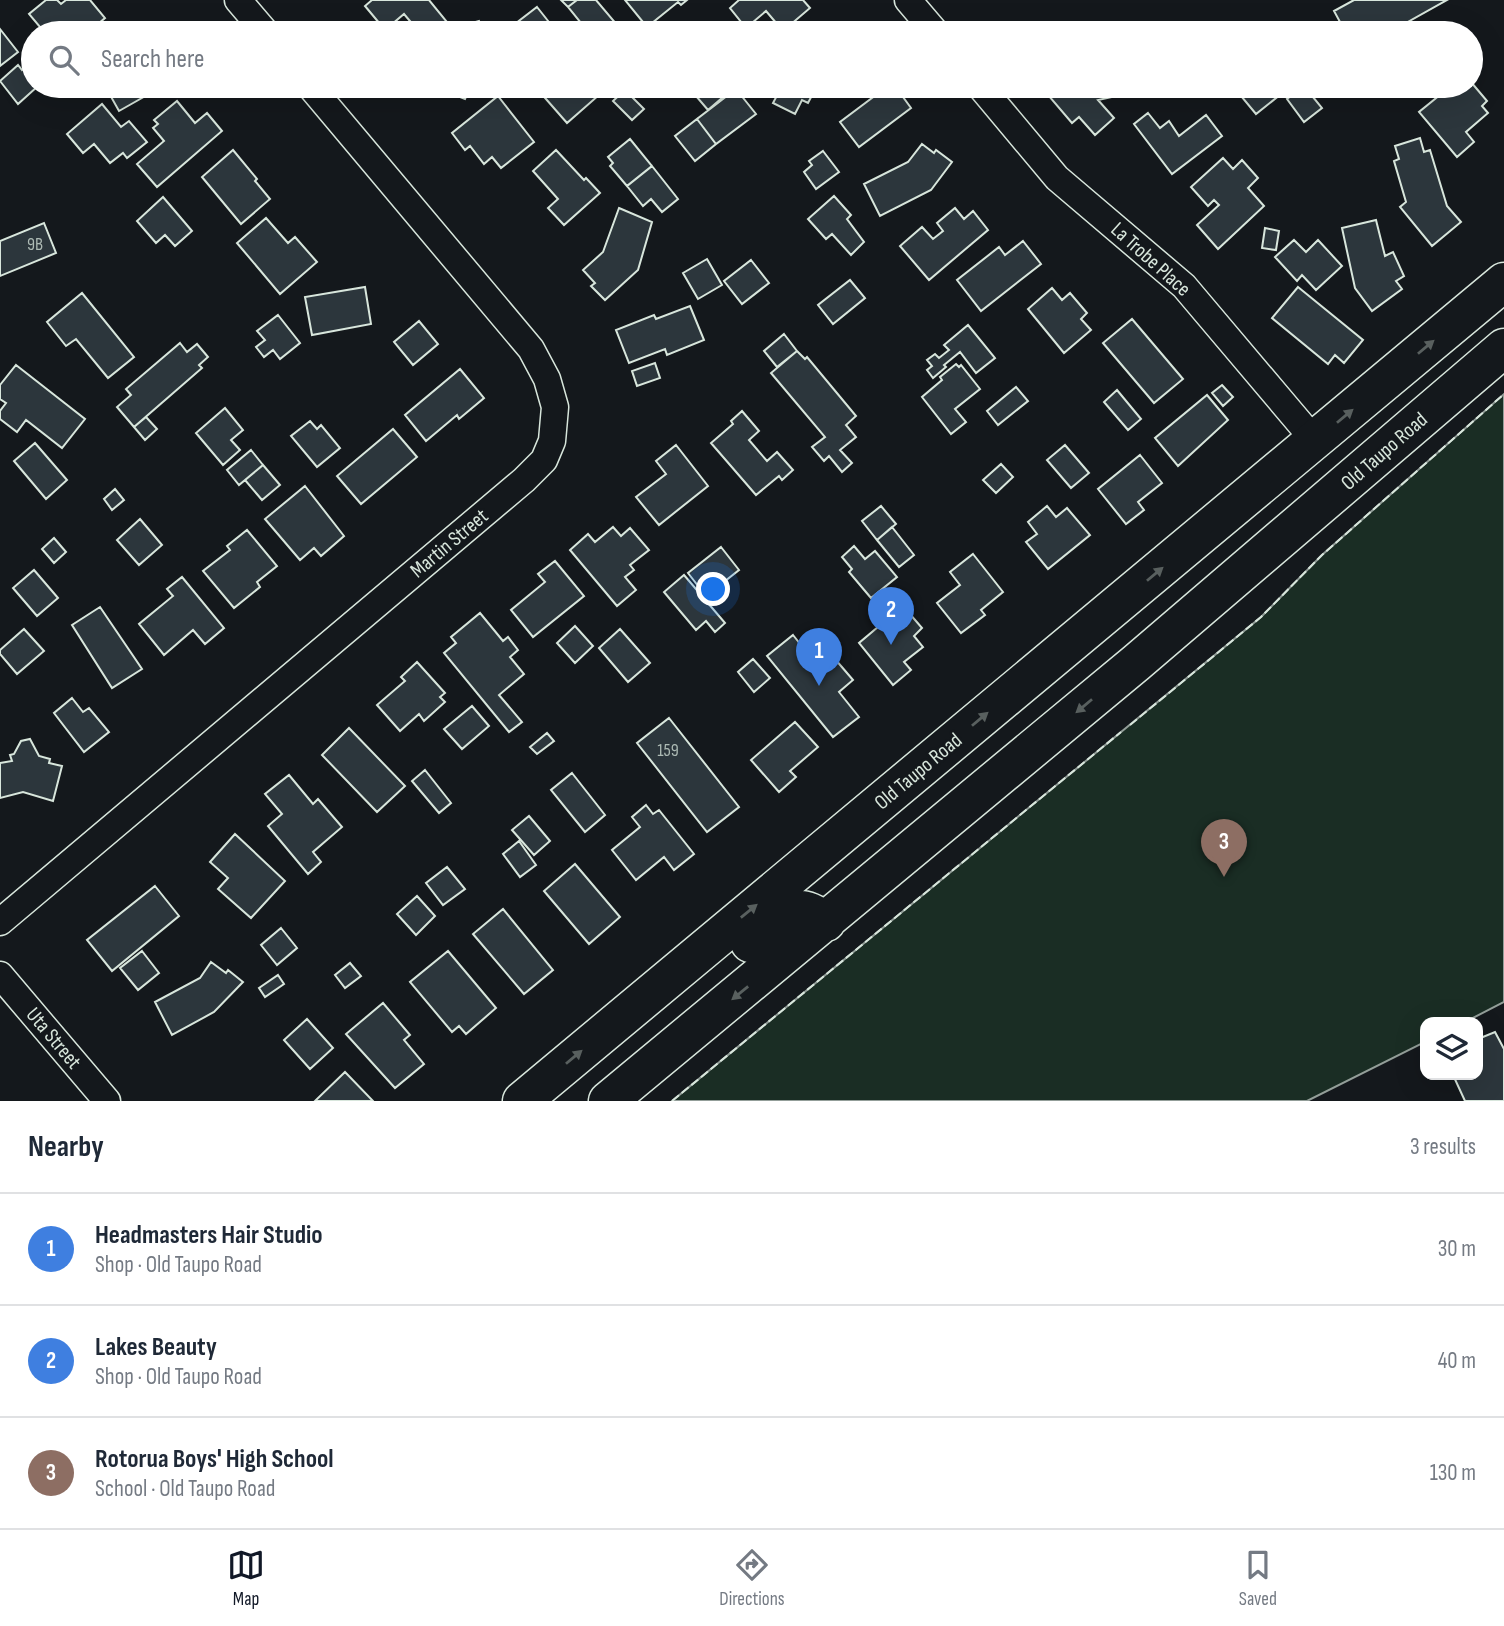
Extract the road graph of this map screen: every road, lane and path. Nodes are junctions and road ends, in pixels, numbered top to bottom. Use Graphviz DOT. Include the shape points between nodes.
graph roads {
  1 [pos="238,0"];
  2 [pos="908,0"];
  3 [pos="256,21"];
  4 [pos="926,21"];
  5 [pos="320,98"];
  6 [pos="990,98"];
  7 [pos="1504,282"];
  8 [pos="1504,348"];
  9 [pos="1315,441"];
  10 [pos="1136,663"];
  11 [pos="969,801"];
  12 [pos="825,849"];
  13 [pos="0,922"];
  14 [pos="826,922"];
  15 [pos="682,966"];
  16 [pos="0,975"];
  17 [pos="107,1101"];
  18 [pos="522,1101"];
  19 [pos="608,1101"];
  1 -- 3 [label="street"];
  2 -- 4 [label="street"];
  5 -- 13 [label="street, Martin Street" via="531,349 555,407 552,441 544,460 524,480"];
  6 -- 9 [label="street, La Trobe Place" via="1057,177 1185,286"];
  9 -- 7 [label="highway, Old Taupo Road, one-way"];
  8 -- 10 [label="highway, Old Taupo Road"];
  9 -- 10 [label="highway, Old Taupo Road" via="1320,465 1307,487 1180,598 1156,626"];
  12 -- 9 [label="highway, Old Taupo Road, one-way"];
  10 -- 11 [label="highway, Old Taupo Road, one-way"];
  11 -- 12 [label="highway" via="928,810 855,864 836,861"];
  11 -- 14 [label="highway, Old Taupo Road"];
  15 -- 12 [label="highway, Old Taupo Road, one-way"];
  14 -- 15 [label="highway" via="804,908 796,909 718,968 696,973"];
  14 -- 19 [label="highway, Old Taupo Road, one-way"];
  18 -- 15 [label="highway, Old Taupo Road, one-way"];
  16 -- 17 [label="street, Uta Street"];
}
